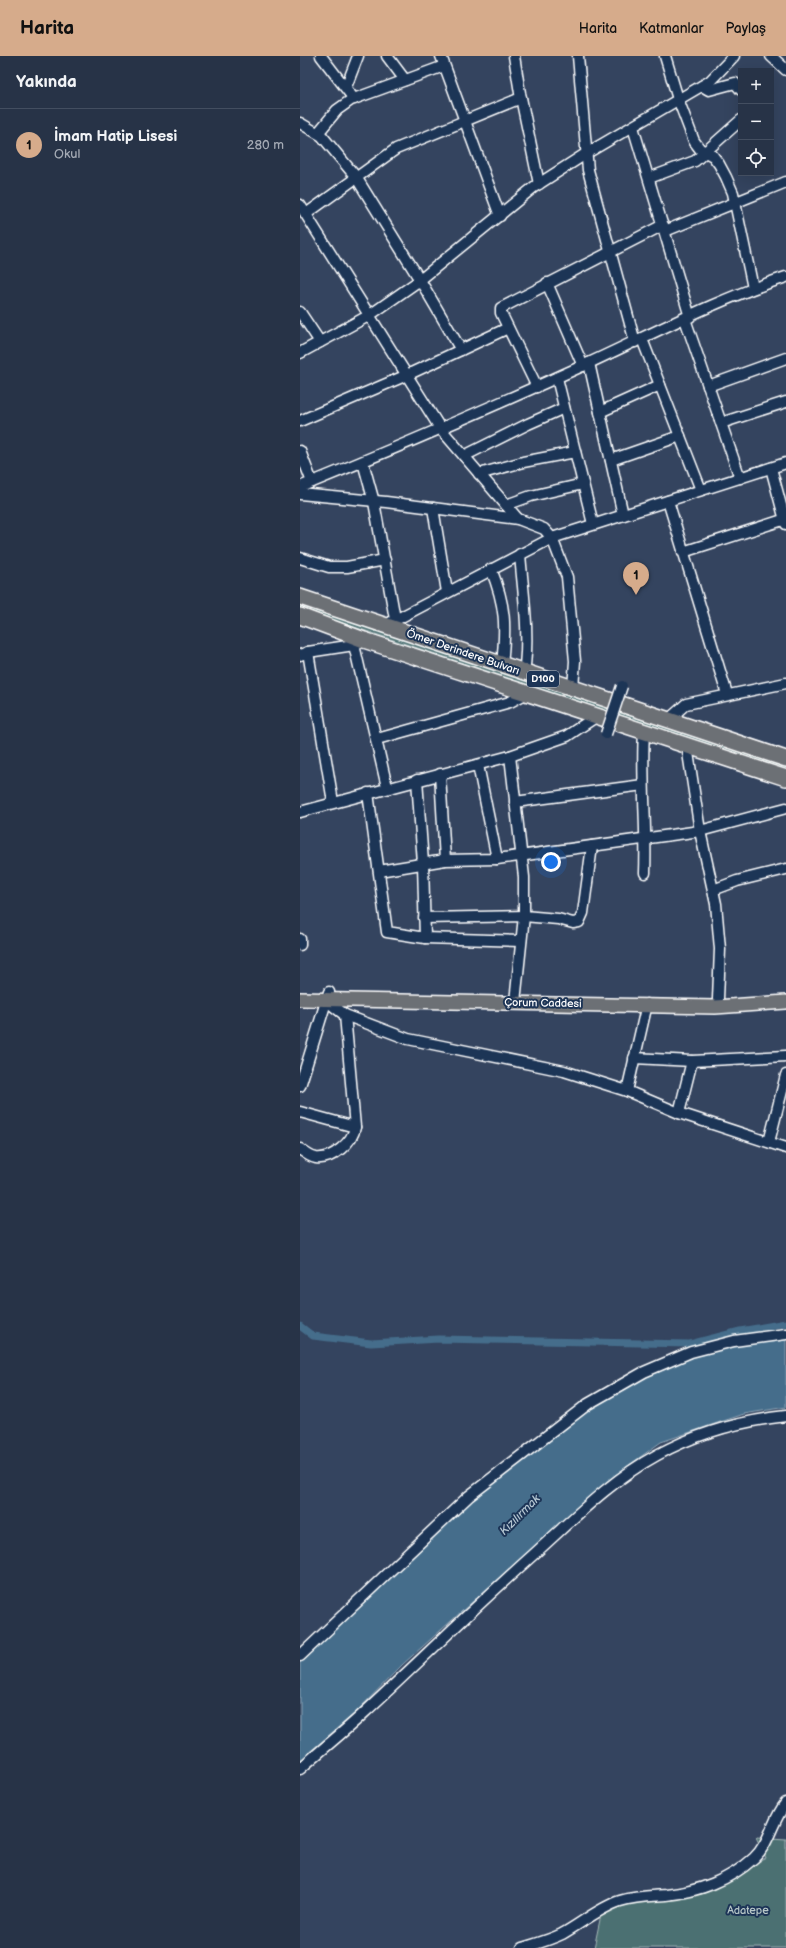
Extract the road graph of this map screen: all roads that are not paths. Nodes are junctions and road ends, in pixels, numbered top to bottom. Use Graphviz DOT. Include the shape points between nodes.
graph roads {
  1 [pos="321,56"];
  2 [pos="358,56"];
  3 [pos="387,56"];
  4 [pos="514,56"];
  5 [pos="578,56"];
  6 [pos="665,56"];
  7 [pos="734,56"];
  8 [pos="771,56"];
  9 [pos="443,61"];
  10 [pos="786,70"];
  11 [pos="405,80"];
  12 [pos="702,86"];
  13 [pos="738,86"];
  14 [pos="346,87"];
  15 [pos="521,98"];
  16 [pos="354,99"];
  17 [pos="678,99"];
  18 [pos="465,121"];
  19 [pos="300,122"];
  20 [pos="738,123"];
  21 [pos="633,127"];
  22 [pos="318,133"];
  23 [pos="706,152"];
  24 [pos="587,154"];
  25 [pos="356,178"];
  26 [pos="649,178"];
  27 [pos="786,182"];
  28 [pos="539,184"];
  29 [pos="735,203"];
  30 [pos="300,205"];
  31 [pos="306,214"];
  32 [pos="500,216"];
  33 [pos="664,228"];
  34 [pos="611,251"];
  35 [pos="786,277"];
  36 [pos="420,280"];
  37 [pos="547,283"];
  38 [pos="753,288"];
  39 [pos="300,312"];
  40 [pos="370,315"];
  41 [pos="688,318"];
  42 [pos="508,328"];
  43 [pos="638,340"];
  44 [pos="320,342"];
  45 [pos="461,350"];
  46 [pos="300,353"];
  47 [pos="786,358"];
  48 [pos="586,364"];
  49 [pos="408,375"];
  50 [pos="557,378"];
  51 [pos="660,385"];
  52 [pos="708,386"];
  53 [pos="537,387"];
  54 [pos="786,402"];
  55 [pos="564,408"];
  56 [pos="600,412"];
  57 [pos="300,421"];
  58 [pos="721,423"];
  59 [pos="440,428"];
  60 [pos="680,436"];
  61 [pos="300,451"];
  62 [pos="575,452"];
  63 [pos="464,456"];
  64 [pos="611,460"];
  65 [pos="363,462"];
  66 [pos="786,463"];
  67 [pos="771,468"];
  68 [pos="480,474"];
  69 [pos="740,478"];
  70 [pos="312,482"];
  71 [pos="583,484"];
  72 [pos="300,487"];
  73 [pos="701,490"];
  74 [pos="300,494"];
  75 [pos="668,501"];
  76 [pos="374,502"];
  77 [pos="506,505"];
  78 [pos="433,508"];
  79 [pos="623,515"];
  80 [pos="518,519"];
  81 [pos="785,521"];
  82 [pos="593,524"];
  83 [pos="552,538"];
  84 [pos="683,552"];
  85 [pos="520,554"];
  86 [pos="300,558"];
  87 [pos="384,560"];
  88 [pos="491,569"];
  89 [pos="447,592"];
  90 [pos="300,597"];
  91 [pos="300,616"];
  92 [pos="389,622"];
  93 [pos="359,642"];
  94 [pos="304,654"];
  95 [pos="502,665"];
  96 [pos="524,673"];
  97 [pos="786,683"];
  98 [pos="622,686"];
  99 [pos="573,688"];
  100 [pos="527,693"];
  101 [pos="727,694"];
  102 [pos="597,716"];
  103 [pos="667,721"];
  104 [pos="644,732"];
  105 [pos="606,734"];
  106 [pos="376,739"];
  107 [pos="688,746"];
  108 [pos="510,756"];
  109 [pos="786,759"];
  110 [pos="478,764"];
  111 [pos="440,774"];
  112 [pos="786,778"];
  113 [pos="417,780"];
  114 [pos="643,785"];
  115 [pos="387,787"];
  116 [pos="368,793"];
  117 [pos="333,802"];
  118 [pos="515,802"];
  119 [pos="786,808"];
  120 [pos="300,812"];
  121 [pos="700,831"];
  122 [pos="646,838"];
  123 [pos="592,846"];
  124 [pos="522,856"];
  125 [pos="497,859"];
  126 [pos="445,860"];
  127 [pos="423,863"];
  128 [pos="786,869"];
  129 [pos="379,871"];
  130 [pos="645,873"];
  131 [pos="713,890"];
  132 [pos="524,916"];
  133 [pos="424,918"];
  134 [pos="425,938"];
  135 [pos="300,939"];
  136 [pos="521,941"];
  137 [pos="300,945"];
  138 [pos="300,990"];
  139 [pos="786,994"];
  140 [pos="328,996"];
  141 [pos="515,998"];
  142 [pos="718,998"];
  143 [pos="300,999"];
  144 [pos="786,1002"];
  145 [pos="647,1004"];
  146 [pos="345,1015"];
  147 [pos="786,1056"];
  148 [pos="634,1058"];
  149 [pos="692,1061"];
  150 [pos="786,1074"];
  151 [pos="300,1086"];
  152 [pos="627,1091"];
  153 [pos="300,1112"];
  154 [pos="679,1113"];
  155 [pos="355,1127"];
  156 [pos="769,1142"];
  157 [pos="786,1148"];
  158 [pos="300,1149"];
  159 [pos="786,1334"];
  160 [pos="786,1416"];
  161 [pos="300,1656"];
  162 [pos="300,1769"];
  163 [pos="786,1803"];
  164 [pos="522,1948"];
  1 -- 14 [label="street"];
  2 -- 14 [label="street"];
  3 -- 11 [label="street"];
  4 -- 15 [label="street"];
  5 -- 24 [label="street"];
  6 -- 17 [label="street"];
  7 -- 12 [label="street"];
  8 -- 10 [label="street"];
  9 -- 11 [label="street"];
  9 -- 18 [label="street"];
  11 -- 16 [label="street"];
  12 -- 13 [label="street" via="709,90 735,83"];
  12 -- 17 [label="street"];
  14 -- 16 [label="street"];
  15 -- 18 [label="street"];
  15 -- 28 [label="street"];
  16 -- 22 [label="street" via="337,110"];
  17 -- 21 [label="street"];
  17 -- 23 [label="street" via="694,141"];
  18 -- 25 [label="street" via="396,149"];
  18 -- 32 [label="street"];
  19 -- 22 [label="street"];
  20 -- 23 [label="street"];
  21 -- 24 [label="street"];
  21 -- 26 [label="street"];
  22 -- 25 [label="street"];
  23 -- 26 [label="street" via="695,161"];
  23 -- 29 [label="street" via="712,156 726,177"];
  24 -- 28 [label="street"];
  24 -- 34 [label="street" via="588,170"];
  25 -- 31 [label="street"];
  25 -- 36 [label="street"];
  26 -- 33 [label="street"];
  27 -- 29 [label="street"];
  28 -- 32 [label="street"];
  29 -- 33 [label="street"];
  29 -- 38 [label="street"];
  30 -- 31 [label="street"];
  31 -- 40 [label="street"];
  32 -- 36 [label="street"];
  33 -- 34 [label="street"];
  33 -- 41 [label="street"];
  34 -- 37 [label="street"];
  34 -- 43 [label="street"];
  35 -- 38 [label="street"];
  36 -- 40 [label="street"];
  36 -- 45 [label="street"];
  37 -- 42 [label="street" via="501,308"];
  37 -- 48 [label="street"];
  38 -- 41 [label="street"];
  39 -- 44 [label="street"];
  40 -- 44 [label="street"];
  40 -- 49 [label="street"];
  41 -- 43 [label="street"];
  41 -- 52 [label="street"];
  42 -- 45 [label="street"];
  42 -- 53 [label="street"];
  43 -- 48 [label="street"];
  43 -- 51 [label="street"];
  44 -- 46 [label="street"];
  45 -- 49 [label="street"];
  47 -- 52 [label="street"];
  48 -- 50 [label="street"];
  48 -- 56 [label="street"];
  49 -- 57 [label="street"];
  49 -- 59 [label="street"];
  50 -- 53 [label="street"];
  50 -- 55 [label="street"];
  51 -- 56 [label="street"];
  51 -- 60 [label="street"];
  52 -- 58 [label="street"];
  53 -- 59 [label="street"];
  54 -- 58 [label="street"];
  55 -- 62 [label="street"];
  55 -- 63 [label="street"];
  56 -- 64 [label="street"];
  58 -- 69 [label="street"];
  59 -- 63 [label="street"];
  59 -- 65 [label="street"];
  60 -- 64 [label="street"];
  60 -- 73 [label="street"];
  61 -- 70 [label="street"];
  62 -- 68 [label="street"];
  62 -- 71 [label="street"];
  63 -- 68 [label="street"];
  64 -- 79 [label="street"];
  65 -- 70 [label="street"];
  65 -- 76 [label="street"];
  66 -- 67 [label="street"];
  67 -- 69 [label="street"];
  67 -- 81 [label="street"];
  68 -- 77 [label="street"];
  69 -- 73 [label="street"];
  70 -- 72 [label="street"];
  71 -- 77 [label="street" via="531,496"];
  71 -- 82 [label="street"];
  73 -- 75 [label="street"];
  74 -- 76 [label="street"];
  75 -- 79 [label="street"];
  75 -- 84 [label="street"];
  76 -- 78 [label="street"];
  76 -- 87 [label="street"];
  77 -- 80 [label="street"];
  78 -- 80 [label="street"];
  78 -- 89 [label="street"];
  79 -- 82 [label="street"];
  80 -- 83 [label="street" via="544,529"];
  81 -- 84 [label="street"];
  82 -- 83 [label="street"];
  83 -- 85 [label="street"];
  83 -- 99 [label="street" via="567,577 575,661"];
  84 -- 101 [label="street"];
  85 -- 88 [label="street"];
  85 -- 96 [label="street" via="527,636"];
  86 -- 87 [label="street" via="329,567 347,567"];
  87 -- 92 [label="street"];
  88 -- 89 [label="street"];
  88 -- 95 [label="street" via="500,591 505,618"];
  89 -- 92 [label="street"];
  90 -- 92 [label="highway, Ömer Derindere Bulvarı / D100"];
  91 -- 93 [label="highway, Ömer Derindere Bulvarı / D100"];
  92 -- 95 [label="highway, Ömer Derindere Bulvarı / D100"];
  93 -- 94 [label="street"];
  93 -- 100 [label="highway, Ömer Derindere Bulvarı / D100"];
  93 -- 106 [label="street"];
  94 -- 117 [label="street"];
  95 -- 96 [label="highway, Ömer Derindere Bulvarı / D100"];
  96 -- 99 [label="highway, Ömer Derindere Bulvarı / D100"];
  97 -- 101 [label="street"];
  98 -- 105 [label="street, bridge"];
  99 -- 103 [label="highway, Ömer Derindere Bulvarı / D100"];
  100 -- 102 [label="highway, Ömer Derindere Bulvarı / D100"];
  100 -- 106 [label="street" via="510,702"];
  101 -- 103 [label="street" via="686,704"];
  102 -- 104 [label="highway, Ömer Derindere Bulvarı / D100"];
  102 -- 108 [label="street" via="567,736"];
  103 -- 109 [label="highway, Ömer Derindere Bulvarı / D100"];
  104 -- 107 [label="highway, Ömer Derindere Bulvarı / D100"];
  104 -- 114 [label="street"];
  106 -- 115 [label="street"];
  107 -- 112 [label="highway, Ömer Derindere Bulvarı / D100"];
  107 -- 121 [label="street"];
  108 -- 110 [label="street"];
  108 -- 118 [label="street"];
  110 -- 111 [label="street"];
  110 -- 125 [label="street"];
  111 -- 113 [label="street"];
  111 -- 126 [label="street"];
  113 -- 115 [label="street"];
  113 -- 127 [label="street"];
  114 -- 118 [label="street"];
  114 -- 122 [label="street"];
  115 -- 116 [label="street"];
  116 -- 117 [label="street"];
  116 -- 129 [label="street"];
  117 -- 120 [label="street"];
  118 -- 124 [label="street"];
  119 -- 121 [label="street"];
  121 -- 122 [label="street"];
  121 -- 131 [label="street"];
  122 -- 123 [label="street"];
  122 -- 130 [label="street"];
  123 -- 124 [label="street"];
  123 -- 132 [label="street" via="583,913 579,922"];
  124 -- 125 [label="street"];
  124 -- 132 [label="street"];
  125 -- 126 [label="street"];
  126 -- 127 [label="street"];
  127 -- 129 [label="street"];
  127 -- 133 [label="street"];
  128 -- 131 [label="street" via="737,881"];
  129 -- 134 [label="street" via="387,932"];
  131 -- 142 [label="street" via="720,949"];
  132 -- 133 [label="street"];
  132 -- 136 [label="street"];
  133 -- 134 [label="street"];
  134 -- 136 [label="street"];
  135 -- 137 [label="street"];
  136 -- 141 [label="street"];
  138 -- 140 [label="main road, Çorum Caddesi"];
  139 -- 142 [label="main road, Çorum Caddesi"];
  140 -- 141 [label="main road, Çorum Caddesi"];
  140 -- 143 [label="main road, Çorum Caddesi"];
  140 -- 146 [label="street"];
  140 -- 151 [label="street"];
  141 -- 142 [label="main road, Çorum Caddesi"];
  141 -- 145 [label="main road, Çorum Caddesi"];
  144 -- 145 [label="main road, Çorum Caddesi" via="715,1007"];
  145 -- 148 [label="street"];
  146 -- 152 [label="street" via="408,1039 564,1070"];
  146 -- 155 [label="street"];
  147 -- 149 [label="street"];
  148 -- 149 [label="street"];
  148 -- 152 [label="street"];
  149 -- 154 [label="street"];
  150 -- 156 [label="street"];
  152 -- 154 [label="street"];
  153 -- 155 [label="street"];
  154 -- 156 [label="street"];
  155 -- 158 [label="street" via="354,1134 343,1147 324,1158 308,1155"];
  156 -- 157 [label="street"];
  159 -- 161 [label="street" via="734,1341 691,1352 644,1372 588,1404 469,1496"];
  160 -- 162 [label="street" via="743,1423 695,1437 656,1455 630,1473 481,1601 364,1713"];
  163 -- 164 [label="street" via="774,1819 760,1852 728,1876 693,1890 621,1900 597,1911 561,1934"];
}
